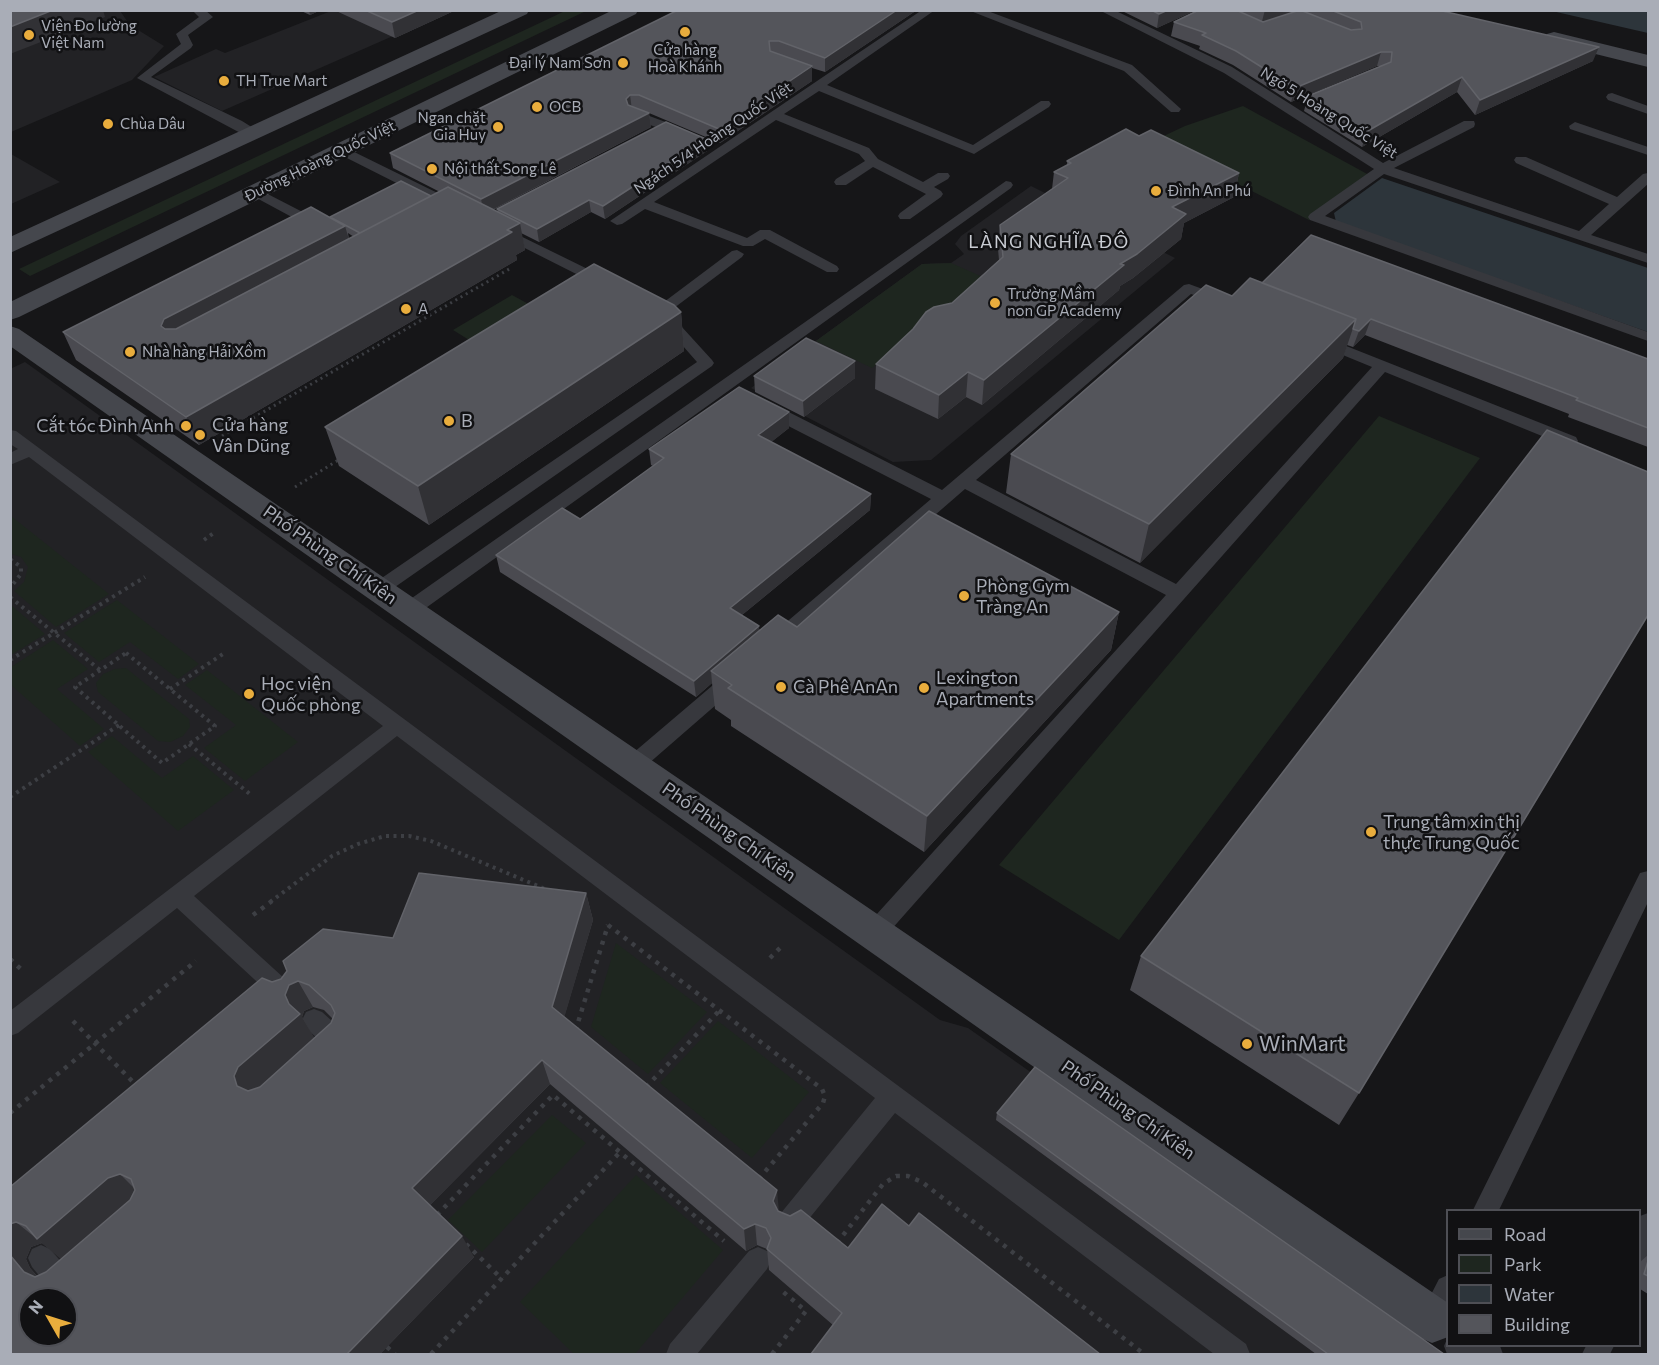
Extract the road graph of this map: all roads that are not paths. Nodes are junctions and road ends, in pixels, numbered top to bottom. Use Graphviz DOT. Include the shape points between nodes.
graph roads {
  1 [pos="197,10"];
  2 [pos="520,10"];
  3 [pos="629,10"];
  4 [pos="930,10"];
  5 [pos="973,10"];
  6 [pos="1104,10"];
  7 [pos="1537,34"];
  8 [pos="1648,61"];
  9 [pos="820,81"];
  10 [pos="1612,97"];
  11 [pos="1045,104"];
  12 [pos="1175,109"];
  13 [pos="1648,110"];
  14 [pos="636,114"];
  15 [pos="775,116"];
  16 [pos="1469,124"];
  17 [pos="1575,126"];
  18 [pos="665,130"];
  19 [pos="253,134"];
  20 [pos="703,143"];
  21 [pos="342,150"];
  22 [pos="722,151"];
  23 [pos="1648,151"];
  24 [pos="1521,160"];
  25 [pos="873,162"];
  26 [pos="1383,169"];
  27 [pos="943,176"];
  28 [pos="1648,177"];
  29 [pos="841,182"];
  30 [pos="1006,185"];
  31 [pos="923,188"];
  32 [pos="256,192"];
  33 [pos="645,204"];
  34 [pos="1620,204"];
  35 [pos="905,216"];
  36 [pos="435,217"];
  37 [pos="617,221"];
  38 [pos="484,222"];
  39 [pos="328,231"];
  40 [pos="1581,236"];
  41 [pos="10,246"];
  42 [pos="737,254"];
  43 [pos="1648,259"];
  44 [pos="832,269"];
  45 [pos="614,288"];
  46 [pos="1232,305"];
  47 [pos="10,312"];
  48 [pos="10,334"];
  49 [pos="1307,336"];
  50 [pos="1648,337"];
  51 [pos="1382,366"];
  52 [pos="723,385"];
  53 [pos="10,435"];
  54 [pos="1582,446"];
  55 [pos="20,455"];
  56 [pos="964,481"];
  57 [pos="944,498"];
  58 [pos="379,589"];
  59 [pos="1179,594"];
  60 [pos="409,610"];
  61 [pos="766,651"];
  62 [pos="748,666"];
  63 [pos="398,725"];
  64 [pos="633,765"];
  65 [pos="1648,880"];
  66 [pos="178,895"];
  67 [pos="874,933"];
  68 [pos="288,996"];
  69 [pos="314,1020"];
  70 [pos="10,1025"];
  71 [pos="309,1062"];
  72 [pos="892,1097"];
  73 [pos="1486,1209"];
  74 [pos="790,1221"];
  75 [pos="1648,1226"];
  76 [pos="1641,1245"];
  77 [pos="41,1258"];
  78 [pos="88,1258"];
  79 [pos="758,1260"];
  80 [pos="1446,1319"];
  81 [pos="680,1354"];
  82 [pos="1236,1354"];
  1 -- 19 [label="lane" via="207,17 182,34 187,45 143,78"];
  2 -- 19 [label="main road"];
  3 -- 21 [label="main road, Đường Hoàng Quốc Việt"];
  4 -- 9 [label="lane, Ngách 5/4 Hoàng Quốc Việt"];
  5 -- 12 [label="lane" via="1128,68"];
  6 -- 26 [label="lane, Ngõ 5 Hoàng Quốc Việt" via="1163,33 1296,107"];
  7 -- 8 [label="main road"];
  9 -- 11 [label="lane" via="974,150"];
  9 -- 15 [label="lane, Ngách 5/4 Hoàng Quốc Việt"];
  10 -- 13 [label="lane"];
  14 -- 18 [label="lane"];
  15 -- 22 [label="lane, Ngách 5/4 Hoàng Quốc Việt"];
  15 -- 25 [label="lane" via="864,152"];
  16 -- 26 [label="lane"];
  17 -- 23 [label="lane"];
  19 -- 41 [label="main road"];
  20 -- 22 [label="lane"];
  21 -- 32 [label="main road, Đường Hoàng Quốc Việt"];
  21 -- 36 [label="lane" via="459,209"];
  22 -- 33 [label="lane, Ngách 5/4 Hoàng Quốc Việt"];
  24 -- 34 [label="lane"];
  25 -- 29 [label="lane"];
  25 -- 31 [label="lane"];
  26 -- 40 [label="lane, Ngõ 5 Hoàng Quốc Việt"];
  26 -- 50 [label="lane" via="1314,217"];
  27 -- 31 [label="lane"];
  28 -- 34 [label="lane"];
  30 -- 52 [label="lane"];
  31 -- 35 [label="lane" via="936,194"];
  32 -- 39 [label="lane"];
  32 -- 47 [label="main road, Đường Hoàng Quốc Việt"];
  33 -- 37 [label="lane, Ngách 5/4 Hoàng Quốc Việt"];
  33 -- 44 [label="lane" via="748,243 765,233"];
  34 -- 40 [label="lane"];
  38 -- 45 [label="lane"];
  40 -- 43 [label="lane, Ngõ 5 Hoàng Quốc Việt"];
  42 -- 58 [label="lane" via="655,309 706,363"];
  46 -- 56 [label="lane" via="1189,288"];
  48 -- 58 [label="main road, Phố Phùng Chí Kiên"];
  49 -- 51 [label="lane"];
  51 -- 54 [label="lane"];
  51 -- 59 [label="lane"];
  52 -- 57 [label="lane"];
  52 -- 60 [label="lane"];
  53 -- 55 [label="lane"];
  55 -- 63 [label="lane"];
  56 -- 57 [label="lane"];
  56 -- 59 [label="lane"];
  57 -- 61 [label="lane"];
  58 -- 60 [label="main road, Phố Phùng Chí Kiên"];
  59 -- 67 [label="lane"];
  60 -- 64 [label="main road, Phố Phùng Chí Kiên"];
  62 -- 64 [label="lane"];
  63 -- 66 [label="lane"];
  63 -- 72 [label="lane"];
  64 -- 67 [label="main road, Phố Phùng Chí Kiên"];
  65 -- 73 [label="lane"];
  66 -- 68 [label="lane"];
  66 -- 70 [label="lane"];
  67 -- 80 [label="main road, Phố Phùng Chí Kiên"];
  69 -- 71 [label="lane" via="335,1039"];
  72 -- 74 [label="lane"];
  72 -- 82 [label="lane"];
  75 -- 76 [label="lane"];
  77 -- 78 [label="lane" via="61,1282"];
  79 -- 81 [label="lane"];
}
